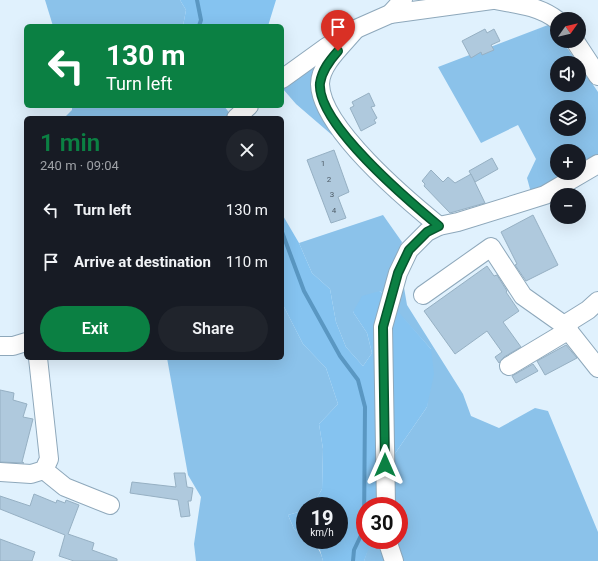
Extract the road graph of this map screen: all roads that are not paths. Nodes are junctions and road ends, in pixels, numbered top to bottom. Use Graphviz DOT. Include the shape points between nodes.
graph roads {
  1 [pos="403,0"];
  2 [pos="494,0"];
  3 [pos="390,14"];
  4 [pos="550,15"];
  5 [pos="356,29"];
  6 [pos="580,48"];
  7 [pos="598,76"];
  8 [pos="284,78"];
  9 [pos="247,108"];
  10 [pos="238,116"];
  11 [pos="598,164"];
  12 [pos="439,226"];
  13 [pos="423,295"];
  14 [pos="598,301"];
  15 [pos="566,327"];
  16 [pos="24,343"];
  17 [pos="0,346"];
  18 [pos="38,360"];
  19 [pos="509,366"];
  20 [pos="598,368"];
  21 [pos="44,470"];
  22 [pos="0,472"];
  23 [pos="386,497"];
  24 [pos="110,505"];
  25 [pos="390,549"];
  26 [pos="394,561"];
  1 -- 3 [label="street"];
  2 -- 3 [label="street"];
  2 -- 4 [label="street" via="527,6"];
  3 -- 5 [label="street"];
  5 -- 8 [label="street"];
  5 -- 12 [label="street" via="323,72 320,84 326,106 348,141 401,195"];
  6 -- 7 [label="street"];
  9 -- 10 [label="street"];
  11 -- 12 [label="street" via="545,195"];
  12 -- 23 [label="street" via="427,232 409,250 398,273 383,327"];
  13 -- 15 [label="street" via="491,247 523,296"];
  14 -- 15 [label="street"];
  15 -- 19 [label="street"];
  15 -- 20 [label="street"];
  16 -- 17 [label="street"];
  18 -- 21 [label="street" via="49,459"];
  21 -- 22 [label="street" via="31,474"];
  21 -- 24 [label="street" via="65,487"];
  25 -- 26 [label="street"];
}
